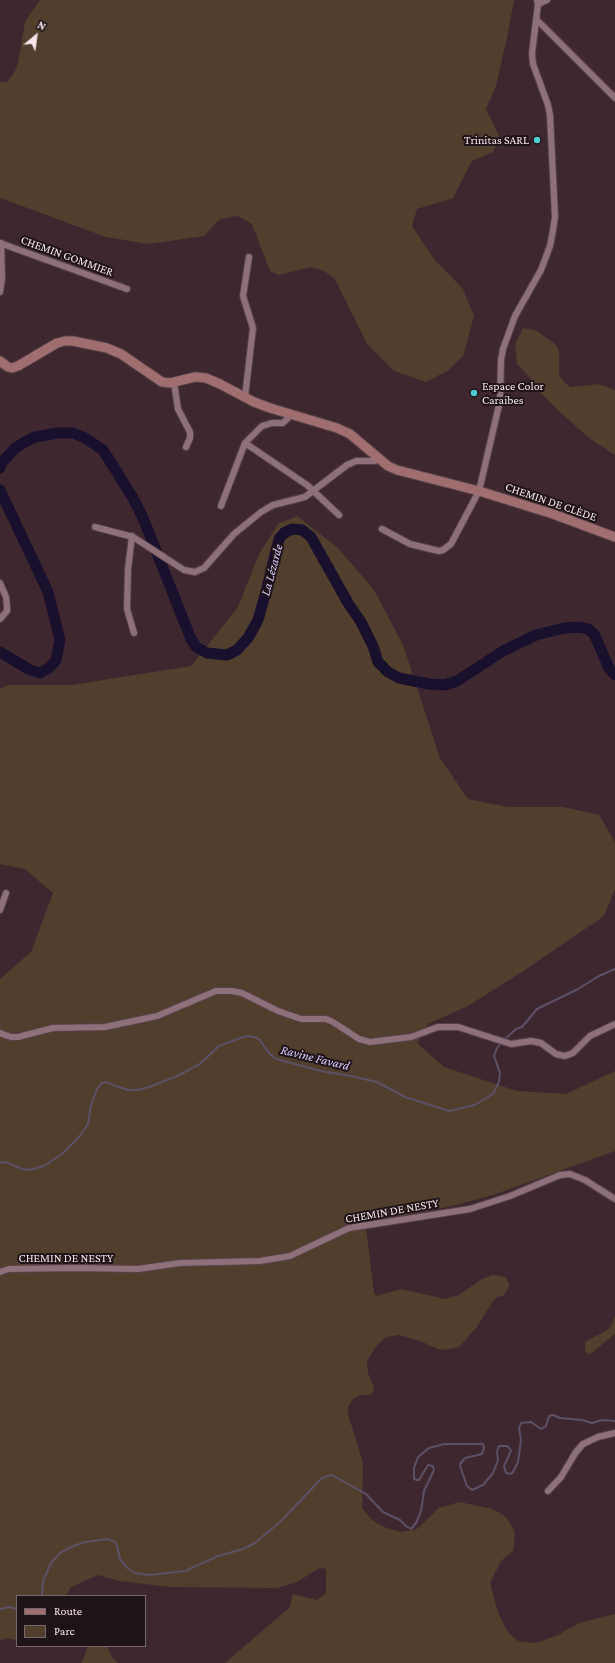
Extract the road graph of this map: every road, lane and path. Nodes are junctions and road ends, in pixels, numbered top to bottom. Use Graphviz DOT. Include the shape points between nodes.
graph roads {
  1 [pos="547,0"];
  2 [pos="538,2"];
  3 [pos="537,20"];
  4 [pos="615,98"];
  5 [pos="0,243"];
  6 [pos="249,257"];
  7 [pos="127,289"];
  8 [pos="0,292"];
  9 [pos="0,361"];
  10 [pos="174,382"];
  11 [pos="245,397"];
  12 [pos="292,414"];
  13 [pos="245,443"];
  14 [pos="186,447"];
  15 [pos="380,459"];
  16 [pos="314,490"];
  17 [pos="479,491"];
  18 [pos="221,506"];
  19 [pos="339,515"];
  20 [pos="95,527"];
  21 [pos="382,529"];
  22 [pos="132,536"];
  23 [pos="615,536"];
  24 [pos="0,583"];
  25 [pos="0,619"];
  26 [pos="134,633"];
  27 [pos="6,893"];
  28 [pos="0,910"];
  29 [pos="615,1024"];
  30 [pos="0,1033"];
  31 [pos="615,1199"];
  32 [pos="0,1272"];
  33 [pos="615,1433"];
  34 [pos="548,1491"];
  1 -- 2 [label="street"];
  2 -- 3 [label="street"];
  3 -- 4 [label="street"];
  3 -- 17 [label="street" via="533,64 550,115 555,217 550,246 541,270 515,316 505,344 501,360 500,401"];
  5 -- 7 [label="street, CHEMIN GOMMIER"];
  5 -- 8 [label="street"];
  6 -- 11 [label="street" via="243,296 253,328"];
  9 -- 10 [label="main road" via="12,368 57,343 73,341 113,350 162,382"];
  10 -- 11 [label="main road, CHEMIN DE CLÈDE" via="195,377 206,378"];
  10 -- 14 [label="street" via="176,404 190,432"];
  11 -- 12 [label="main road, CHEMIN DE CLÈDE"];
  12 -- 13 [label="street" via="283,423 262,426"];
  12 -- 15 [label="main road, CHEMIN DE CLÈDE" via="325,423 350,434"];
  13 -- 16 [label="street"];
  13 -- 18 [label="street"];
  15 -- 16 [label="street" via="356,461 347,465"];
  15 -- 17 [label="main road, CHEMIN DE CLÈDE" via="396,470"];
  16 -- 19 [label="street"];
  16 -- 22 [label="street" via="300,499 273,505 261,512 234,534 200,571 184,570"];
  17 -- 21 [label="street" via="451,544 443,550 410,544"];
  17 -- 23 [label="main road, CHEMIN DE CLÈDE"];
  20 -- 22 [label="street"];
  22 -- 26 [label="street" via="127,609"];
  24 -- 25 [label="street" via="7,606"];
  27 -- 28 [label="street"];
  29 -- 30 [label="street" via="590,1036 573,1053 565,1056 556,1054 541,1043 505,1043 458,1027 438,1027 411,1037 370,1042 359,1039 326,1019 300,1019 242,993 216,991 156,1016 106,1027 53,1028 18,1037"];
  31 -- 32 [label="street, CHEMIN DE NESTY" via="585,1180 570,1174 560,1175 470,1209 349,1228 290,1256 275,1259 180,1263 138,1269 9,1269"];
  33 -- 34 [label="street" via="584,1444"];
}
